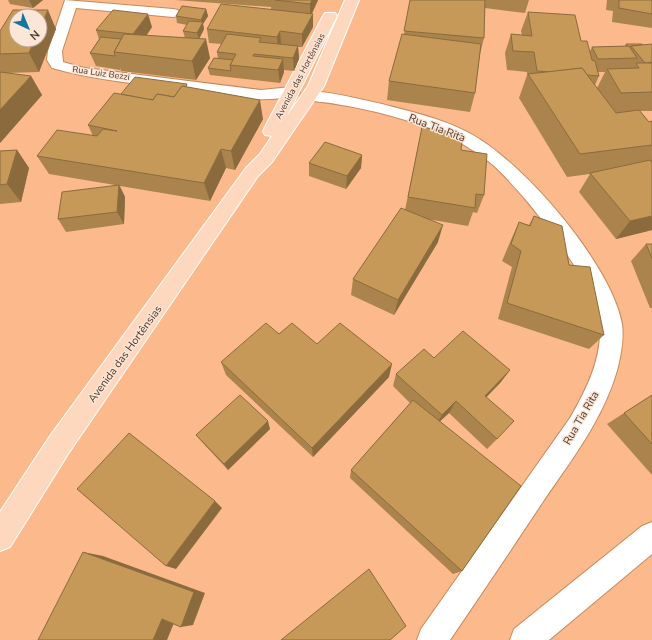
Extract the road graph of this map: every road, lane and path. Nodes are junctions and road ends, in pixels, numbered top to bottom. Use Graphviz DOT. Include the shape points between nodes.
graph roads {
  1 [pos="336,0"];
  2 [pos="352,0"];
  3 [pos="71,2"];
  4 [pos="173,13"];
  5 [pos="302,72"];
  6 [pos="292,92"];
  7 [pos="318,93"];
  8 [pos="261,95"];
  9 [pos="284,107"];
  10 [pos="274,147"];
  11 [pos="252,172"];
  12 [pos="652,536"];
  13 [pos="0,537"];
  14 [pos="432,640"];
  15 [pos="524,640"];
  1 -- 5 [label="main road, Avenida das Hortênsias"];
  2 -- 7 [label="main road, Avenida das Hortênsias"];
  3 -- 4 [label="street"];
  3 -- 8 [label="street, Rua Luiz Bezzi" via="55,51 54,60 58,65 84,72"];
  5 -- 6 [label="main road, Avenida das Hortênsias"];
  5 -- 7 [label="main road" via="299,91"];
  6 -- 8 [label="street, Rua Luiz Bezzi"];
  6 -- 9 [label="main road, Avenida das Hortênsias"];
  7 -- 10 [label="main road, Avenida das Hortênsias"];
  7 -- 14 [label="street, Rua Tia Rita" via="417,119 449,130 487,151 538,201 564,235 600,291 612,327 608,362 596,396 579,427"];
  8 -- 9 [label="street, Rua Luiz Bezzi"];
  9 -- 10 [label="main road" via="288,113 274,140"];
  9 -- 11 [label="main road, Avenida das Hortênsias" via="256,157"];
  10 -- 11 [label="main road, Avenida das Hortênsias"];
  11 -- 13 [label="main road, Avenida das Hortênsias" via="59,446"];
  12 -- 15 [label="street"];
}
